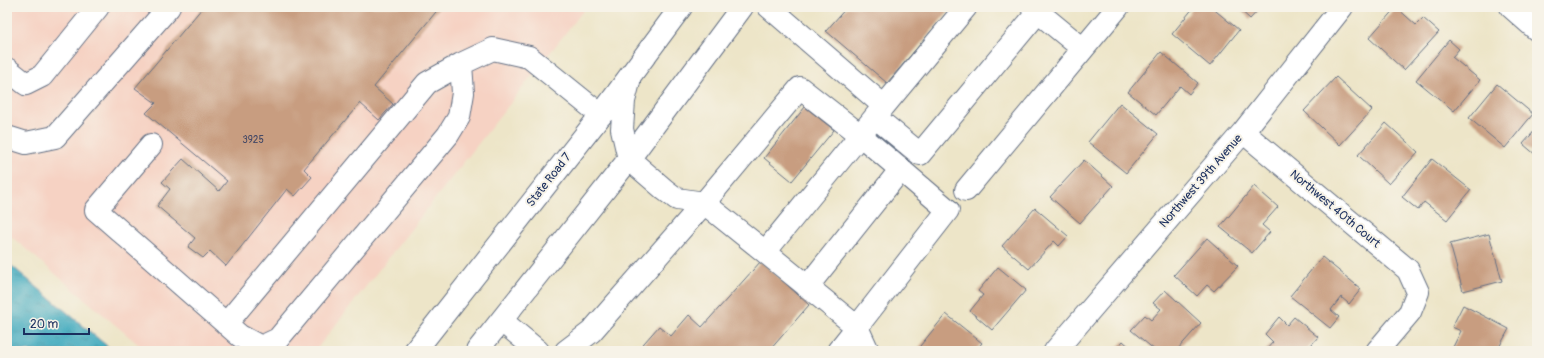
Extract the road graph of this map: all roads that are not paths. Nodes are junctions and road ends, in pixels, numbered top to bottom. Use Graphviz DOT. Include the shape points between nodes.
graph roads {
  1 [pos="98,7"];
  2 [pos="169,7"];
  3 [pos="681,7"];
  4 [pos="742,7"];
  5 [pos="769,7"];
  6 [pos="966,7"];
  7 [pos="1118,7"];
  8 [pos="1342,7"];
  9 [pos="1511,7"];
  10 [pos="1035,10"];
  11 [pos="1537,30"];
  12 [pos="1083,49"];
  13 [pos="461,64"];
  14 [pos="7,69"];
  15 [pos="633,72"];
  16 [pos="879,112"];
  17 [pos="601,115"];
  18 [pos="1243,132"];
  19 [pos="860,135"];
  20 [pos="7,137"];
  21 [pos="151,145"];
  22 [pos="629,159"];
  23 [pos="901,169"];
  24 [pos="966,190"];
  25 [pos="704,203"];
  26 [pos="764,252"];
  27 [pos="807,286"];
  28 [pos="502,320"];
  29 [pos="226,324"];
  30 [pos="858,327"];
  31 [pos="415,351"];
  32 [pos="477,351"];
  33 [pos="538,351"];
  34 [pos="566,351"];
  35 [pos="838,351"];
  36 [pos="868,351"];
  37 [pos="1054,351"];
  38 [pos="1377,351"];
  1 -- 14 [label="main road" via="42,76 26,84"];
  2 -- 20 [label="main road" via="55,137 26,143"];
  3 -- 15 [label="main road, State Road 7"];
  4 -- 22 [label="main road"];
  5 -- 16 [label="main road"];
  6 -- 16 [label="main road"];
  7 -- 12 [label="main road"];
  8 -- 18 [label="main road, Northwest 39th Avenue"];
  9 -- 11 [label="main road"];
  10 -- 12 [label="main road"];
  10 -- 16 [label="main road" via="920,154"];
  12 -- 24 [label="main road"];
  13 -- 17 [label="main road" via="493,49 529,57"];
  13 -- 29 [label="main road" via="427,83"];
  13 -- 29 [label="main road" via="463,93 459,117 448,135 278,339 261,348"];
  15 -- 17 [label="main road, State Road 7"];
  15 -- 22 [label="main road" via="624,101 622,129"];
  16 -- 19 [label="main road"];
  17 -- 31 [label="main road, State Road 7"];
  18 -- 37 [label="main road, Northwest 39th Avenue"];
  18 -- 38 [label="main road, Northwest 40th Court" via="1408,270 1418,292 1410,312"];
  19 -- 23 [label="main road"];
  19 -- 25 [label="main road" via="800,88"];
  19 -- 26 [label="main road"];
  21 -- 29 [label="main road" via="96,210"];
  22 -- 25 [label="main road" via="677,199"];
  22 -- 28 [label="main road"];
  23 -- 27 [label="main road"];
  23 -- 30 [label="main road" via="948,210"];
  25 -- 26 [label="main road"];
  25 -- 34 [label="main road" via="591,332"];
  26 -- 27 [label="main road"];
  27 -- 30 [label="main road"];
  28 -- 32 [label="main road"];
  28 -- 33 [label="main road"];
  30 -- 35 [label="main road"];
  30 -- 36 [label="main road"];
}
